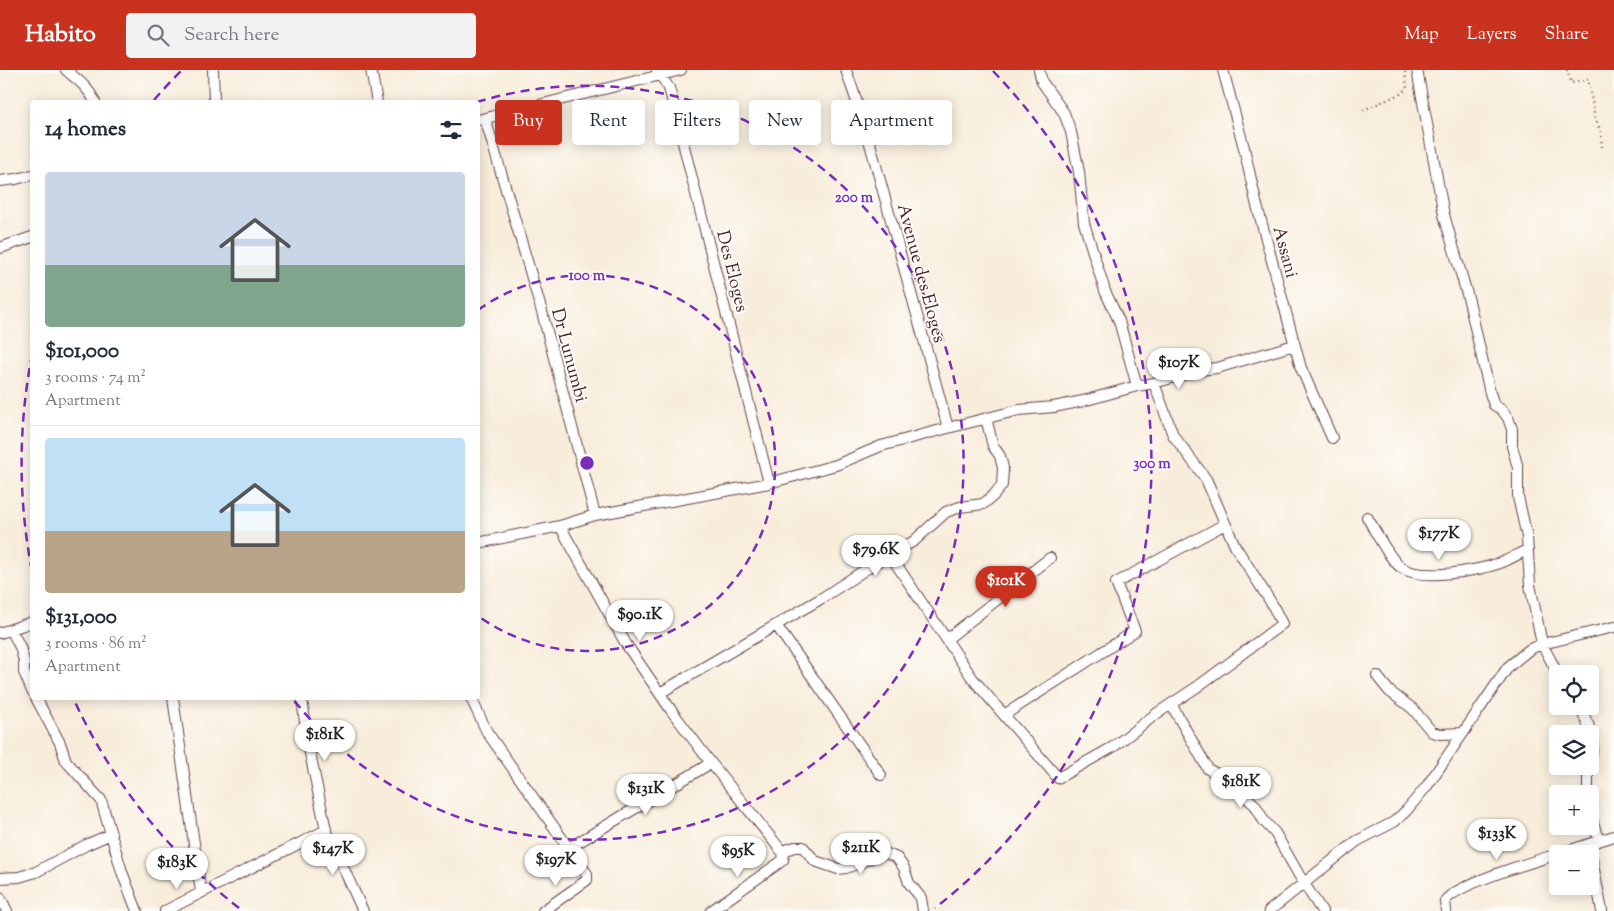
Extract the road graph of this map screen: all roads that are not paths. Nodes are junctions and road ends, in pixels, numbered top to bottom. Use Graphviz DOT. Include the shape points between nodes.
graph roads {
  1 [pos="66,70"];
  2 [pos="213,70"];
  3 [pos="371,70"];
  4 [pos="681,70"];
  5 [pos="846,70"];
  6 [pos="1039,70"];
  7 [pos="1223,70"];
  8 [pos="1417,70"];
  9 [pos="659,72"];
  10 [pos="94,100"];
  11 [pos="214,100"];
  12 [pos="376,100"];
  13 [pos="481,119"];
  14 [pos="30,176"];
  15 [pos="0,181"];
  16 [pos="30,233"];
  17 [pos="30,238"];
  18 [pos="18,242"];
  19 [pos="0,248"];
  20 [pos="1294,345"];
  21 [pos="1154,383"];
  22 [pos="1136,386"];
  23 [pos="986,418"];
  24 [pos="948,428"];
  25 [pos="1332,438"];
  26 [pos="770,483"];
  27 [pos="595,515"];
  28 [pos="1367,517"];
  29 [pos="1225,524"];
  30 [pos="560,526"];
  31 [pos="480,543"];
  32 [pos="1527,550"];
  33 [pos="890,555"];
  34 [pos="1050,558"];
  35 [pos="30,623"];
  36 [pos="776,625"];
  37 [pos="1614,627"];
  38 [pos="11,629"];
  39 [pos="0,633"];
  40 [pos="947,639"];
  41 [pos="1542,644"];
  42 [pos="1553,665"];
  43 [pos="1376,676"];
  44 [pos="30,686"];
  45 [pos="660,694"];
  46 [pos="37,700"];
  47 [pos="173,700"];
  48 [pos="302,700"];
  49 [pos="471,700"];
  50 [pos="1171,704"];
  51 [pos="1004,715"];
  52 [pos="1462,733"];
  53 [pos="711,762"];
  54 [pos="881,775"];
  55 [pos="326,830"];
  56 [pos="110,834"];
  57 [pos="1594,835"];
  58 [pos="1614,836"];
  59 [pos="1594,842"];
  60 [pos="1585,845"];
  61 [pos="569,848"];
  62 [pos="783,851"];
  63 [pos="1549,857"];
  64 [pos="0,878"];
  65 [pos="1303,882"];
  66 [pos="201,892"];
  67 [pos="0,897"];
  68 [pos="7,911"];
  69 [pos="137,911"];
  70 [pos="165,911"];
  71 [pos="363,911"];
  72 [pos="543,911"];
  73 [pos="712,911"];
  74 [pos="923,911"];
  75 [pos="1269,911"];
  76 [pos="1322,911"];
  77 [pos="1446,911"];
  78 [pos="1602,911"];
  1 -- 10 [label="street" via="85,86"];
  2 -- 11 [label="street"];
  3 -- 12 [label="street"];
  4 -- 9 [label="street"];
  5 -- 24 [label="street, Avenue des Eloges" via="866,129"];
  6 -- 22 [label="street" via="1042,82 1061,106 1071,132 1084,223 1105,291 1119,321"];
  7 -- 20 [label="street, Assani"];
  8 -- 32 [label="street" via="1444,215 1469,301 1490,393 1494,405 1508,418 1512,429"];
  9 -- 13 [label="street"];
  9 -- 26 [label="street, Des Eloges" via="672,99"];
  13 -- 27 [label="street, Dr Lunumbi" via="542,312"];
  14 -- 15 [label="street"];
  16 -- 18 [label="street"];
  17 -- 18 [label="street"];
  18 -- 19 [label="street"];
  20 -- 21 [label="street"];
  20 -- 25 [label="street, Assani"];
  21 -- 22 [label="street"];
  21 -- 29 [label="street" via="1173,435 1206,479"];
  22 -- 23 [label="street" via="1083,401"];
  23 -- 24 [label="street"];
  23 -- 33 [label="street" via="1003,468 1002,485 983,504 946,512 914,541"];
  24 -- 26 [label="street" via="881,446 836,465"];
  26 -- 27 [label="street"];
  27 -- 30 [label="street"];
  28 -- 32 [label="street" via="1394,560 1412,572 1431,575 1463,572 1501,563"];
  29 -- 50 [label="street" via="1234,546 1282,624"];
  29 -- 51 [label="street" via="1116,583 1135,631"];
  30 -- 31 [label="street"];
  30 -- 45 [label="street" via="626,644"];
  32 -- 41 [label="street" via="1530,585"];
  33 -- 36 [label="street"];
  33 -- 40 [label="street"];
  34 -- 40 [label="street"];
  35 -- 38 [label="street"];
  36 -- 45 [label="street"];
  36 -- 54 [label="street"];
  37 -- 41 [label="street"];
  38 -- 39 [label="street"];
  38 -- 44 [label="street" via="20,647"];
  40 -- 51 [label="street"];
  41 -- 42 [label="street"];
  41 -- 52 [label="street" via="1530,649 1508,667"];
  43 -- 52 [label="street" via="1389,691 1413,709 1432,732"];
  45 -- 53 [label="street"];
  46 -- 56 [label="street" via="66,761 100,800"];
  47 -- 66 [label="street"];
  48 -- 55 [label="street"];
  49 -- 61 [label="street" via="486,732"];
  50 -- 51 [label="street" via="1113,747 1058,778"];
  50 -- 65 [label="street" via="1208,769 1255,804 1264,821 1276,833"];
  52 -- 65 [label="street" via="1421,793 1400,817 1357,841"];
  53 -- 61 [label="street"];
  53 -- 62 [label="street"];
  55 -- 66 [label="street"];
  55 -- 71 [label="street"];
  56 -- 64 [label="street" via="36,872"];
  56 -- 69 [label="street"];
  57 -- 59 [label="street"];
  58 -- 59 [label="street"];
  59 -- 60 [label="street"];
  59 -- 78 [label="street"];
  61 -- 72 [label="street" via="586,871 586,880"];
  62 -- 73 [label="street" via="780,863"];
  62 -- 74 [label="street" via="803,848 815,861 838,869 885,853 891,855 904,868 909,883 921,898"];
  63 -- 77 [label="street" via="1481,880 1449,896 1445,901"];
  65 -- 75 [label="street"];
  65 -- 76 [label="street"];
  66 -- 70 [label="street"];
  67 -- 68 [label="street"];
}
